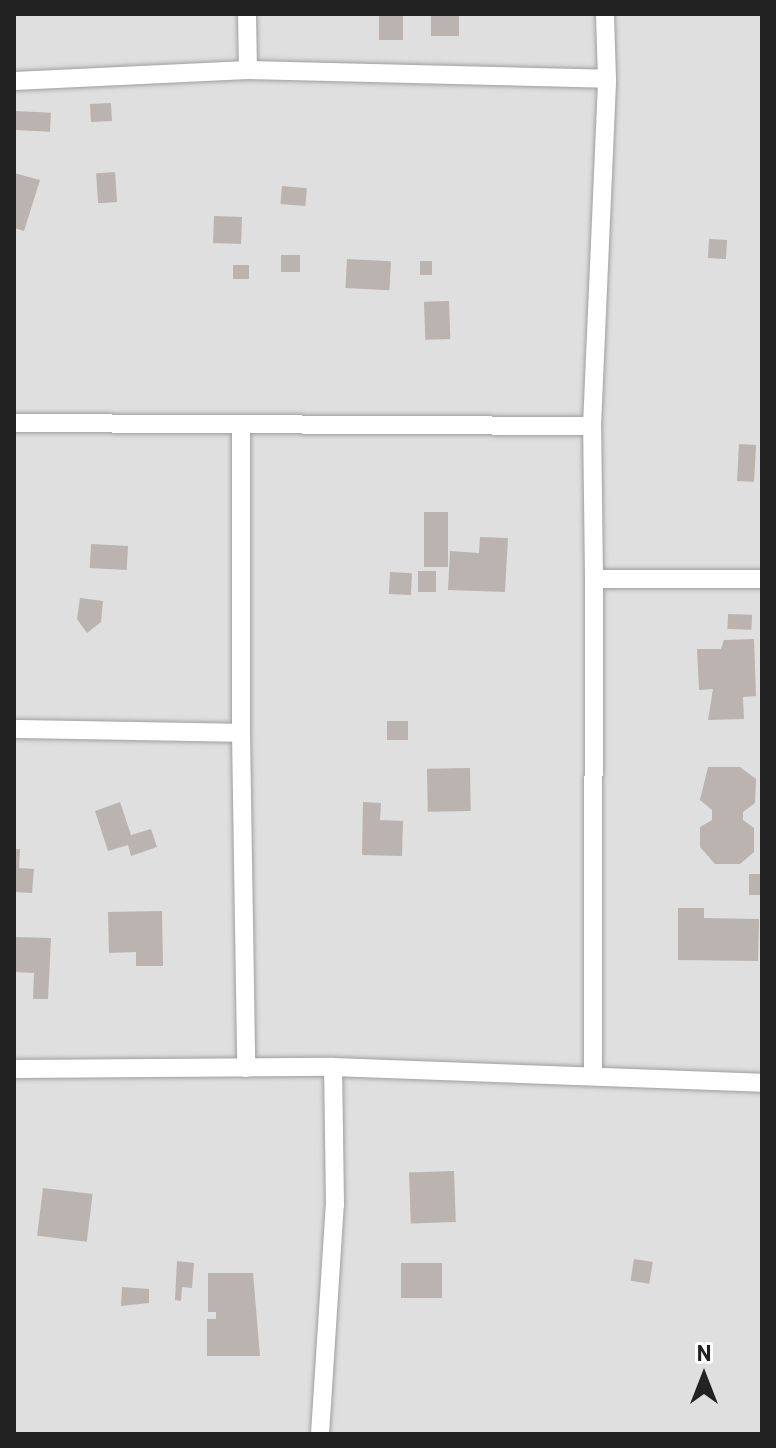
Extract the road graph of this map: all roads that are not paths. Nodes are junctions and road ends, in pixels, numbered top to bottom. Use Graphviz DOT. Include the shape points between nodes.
graph roads {
  1 [pos="247,14"];
  2 [pos="605,14"];
  3 [pos="248,70"];
  4 [pos="607,79"];
  5 [pos="14,81"];
  6 [pos="14,423"];
  7 [pos="241,425"];
  8 [pos="592,426"];
  9 [pos="594,579"];
  10 [pos="762,579"];
  11 [pos="14,729"];
  12 [pos="241,733"];
  13 [pos="333,1067"];
  14 [pos="246,1068"];
  15 [pos="14,1069"];
  16 [pos="593,1074"];
  17 [pos="762,1083"];
  18 [pos="320,1434"];
  1 -- 3 [label="street"];
  2 -- 4 [label="street"];
  3 -- 4 [label="street"];
  3 -- 5 [label="street"];
  4 -- 8 [label="street"];
  6 -- 7 [label="street"];
  7 -- 8 [label="street"];
  7 -- 12 [label="street"];
  8 -- 9 [label="street"];
  9 -- 10 [label="street"];
  9 -- 16 [label="street"];
  11 -- 12 [label="street"];
  12 -- 14 [label="street"];
  13 -- 14 [label="street"];
  13 -- 16 [label="street"];
  13 -- 18 [label="street" via="335,1205"];
  14 -- 15 [label="street"];
  16 -- 17 [label="street"];
}
